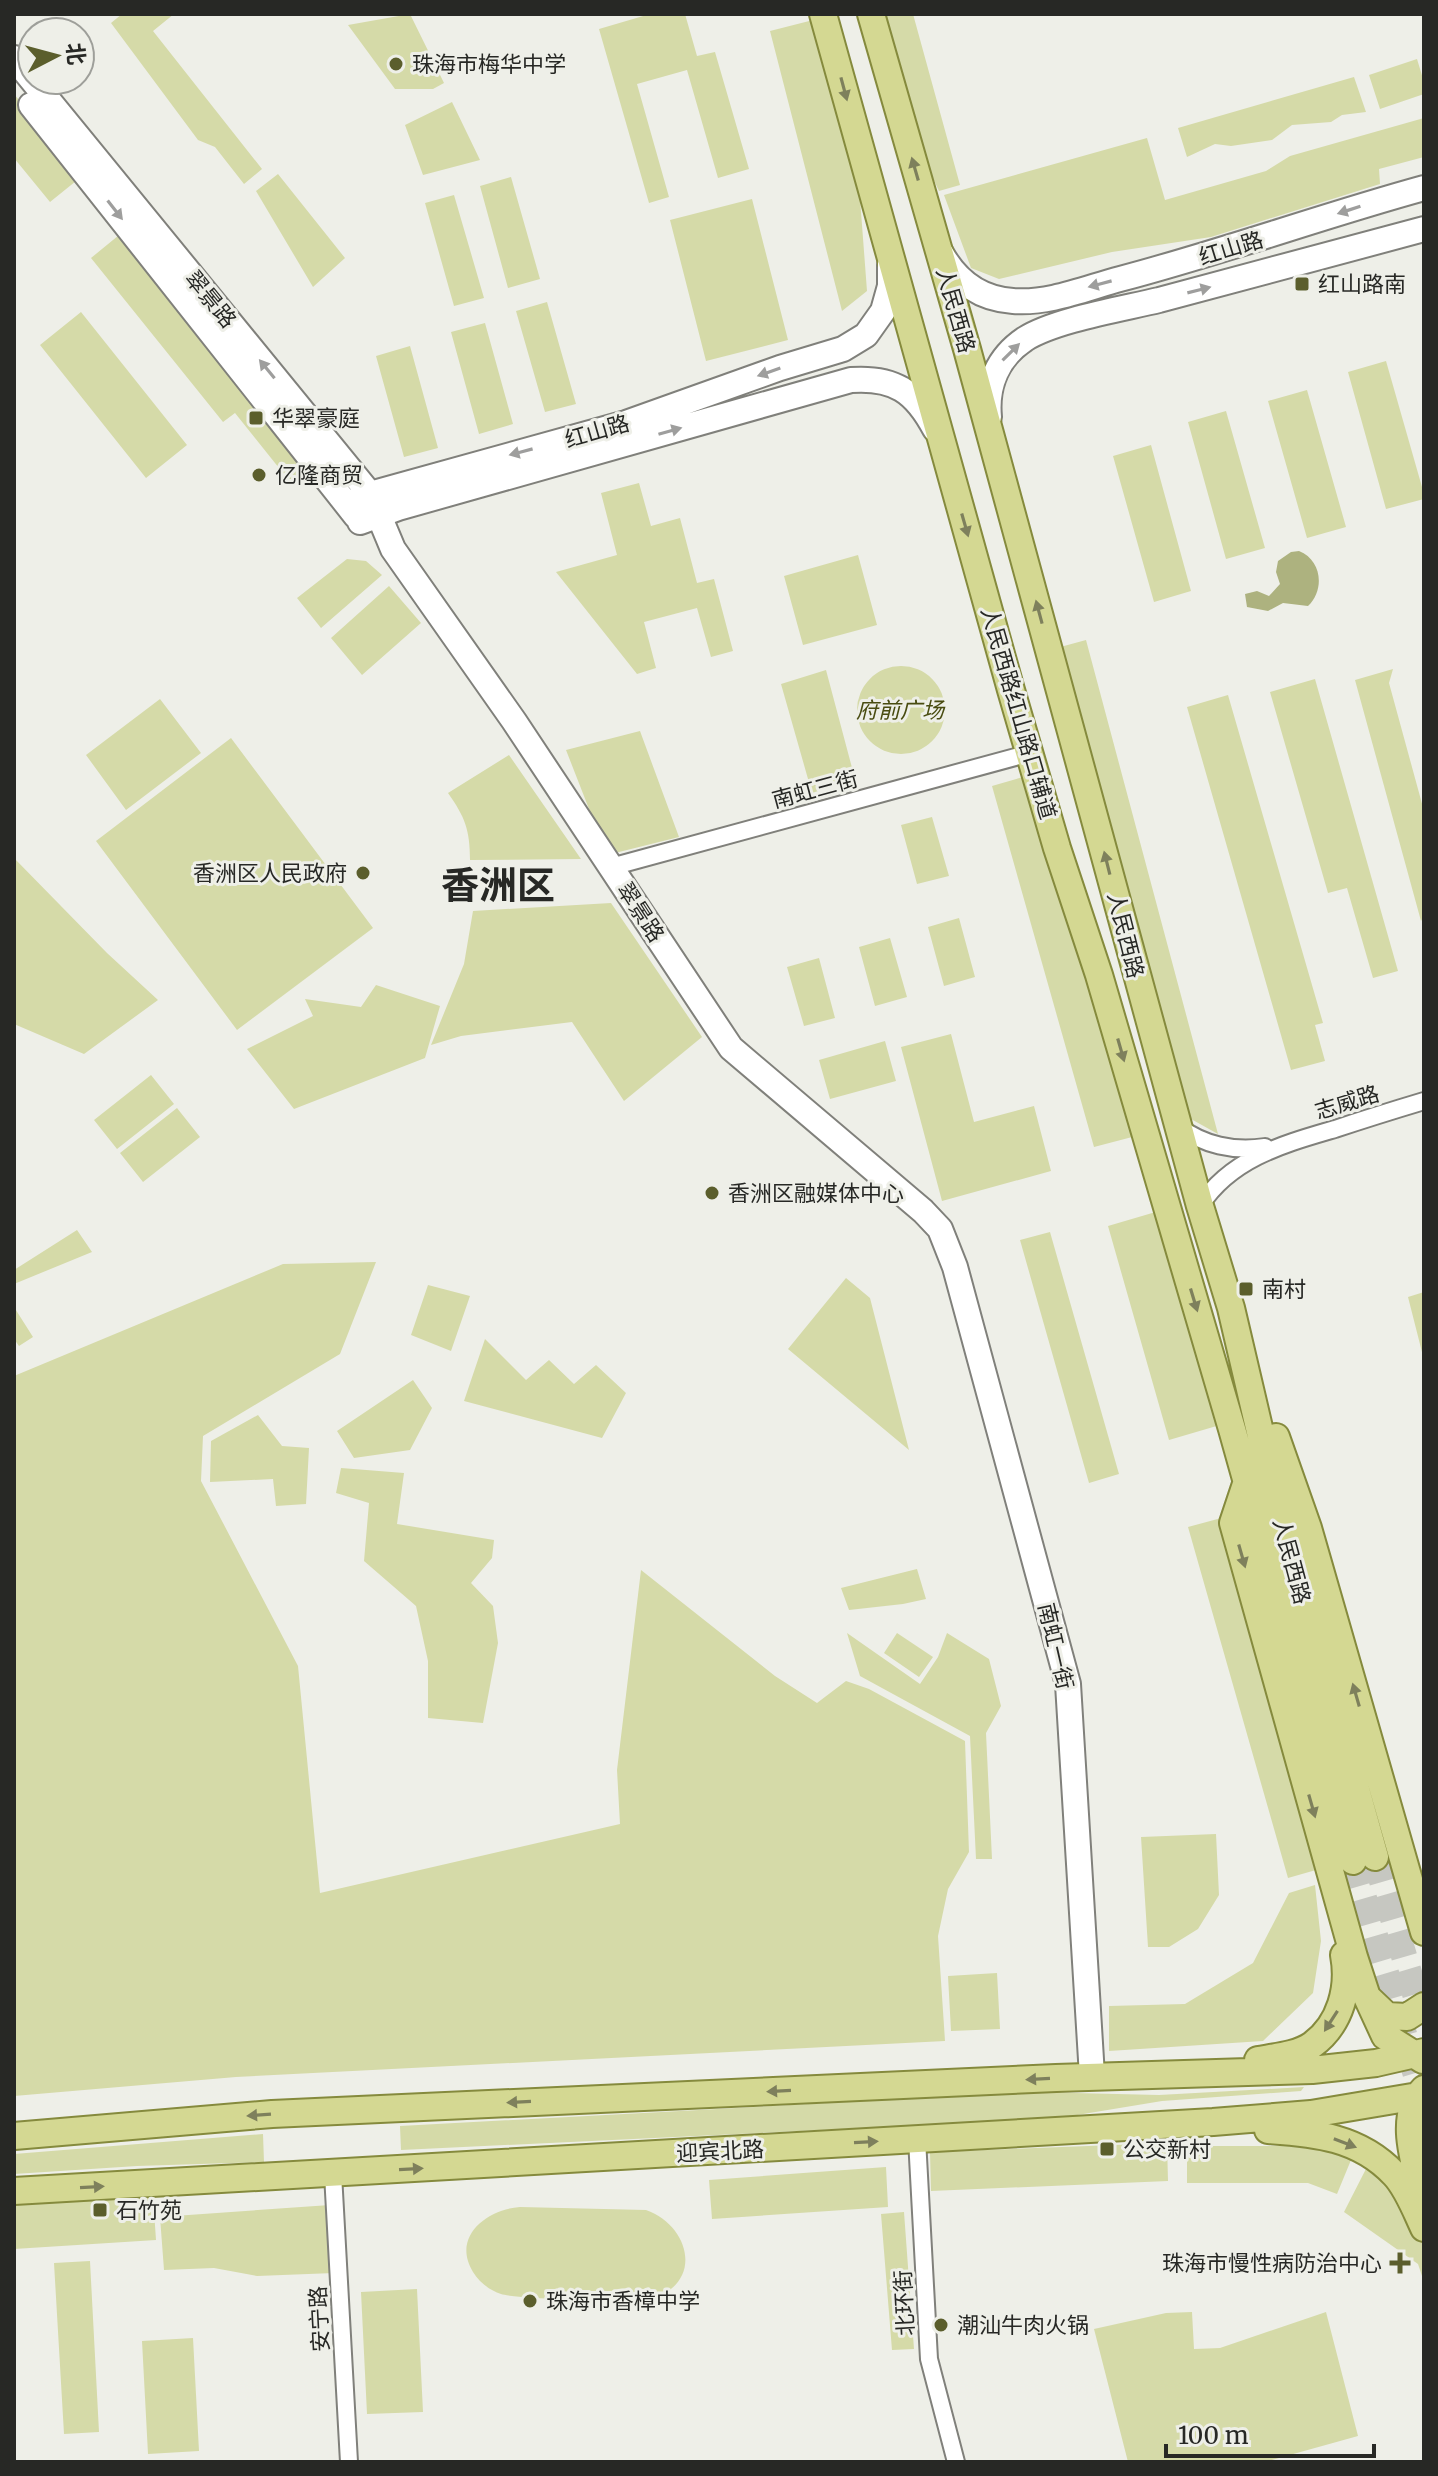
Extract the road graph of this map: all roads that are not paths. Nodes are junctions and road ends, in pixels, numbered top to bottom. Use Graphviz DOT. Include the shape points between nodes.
graph roads {
  1 [pos="823,14"];
  2 [pos="871,14"];
  3 [pos="14,58"];
  4 [pos="14,83"];
  5 [pos="1424,188"];
  6 [pos="1424,229"];
  7 [pos="936,244"];
  8 [pos="890,258"];
  9 [pos="992,439"];
  10 [pos="943,450"];
  11 [pos="364,508"];
  12 [pos="1030,753"];
  13 [pos="611,867"];
  14 [pos="1099,975"];
  15 [pos="1424,1101"];
  16 [pos="1178,1126"];
  17 [pos="1282,1145"];
  18 [pos="1200,1206"];
  19 [pos="940,1229"];
  20 [pos="1231,1308"];
  21 [pos="1372,1749"];
  22 [pos="1352,1861"];
  23 [pos="1424,1891"];
  24 [pos="1424,1932"];
  25 [pos="1367,1997"];
  26 [pos="1424,2006"];
  27 [pos="1172,2074"];
  28 [pos="1421,2074"];
  29 [pos="1092,2076"];
  30 [pos="1213,2122"];
  31 [pos="1090,2129"];
  32 [pos="14,2136"];
  33 [pos="917,2139"];
  34 [pos="1421,2163"];
  35 [pos="333,2174"];
  36 [pos="14,2191"];
  37 [pos="1424,2203"];
  38 [pos="1424,2228"];
  39 [pos="349,2462"];
  40 [pos="956,2462"];
  1 -- 8 [label="main road, one-way"];
  7 -- 2 [label="main road, 人民西路, one-way"];
  11 -- 3 [label="main road, 翠景路, one-way"];
  4 -- 11 [label="main road, 翠景路, one-way"];
  5 -- 7 [label="main road, 红山路, one-way" via="1197,259 1035,302 1002,300 975,290 954,273"];
  9 -- 6 [label="main road, 红山路, one-way" via="988,401 995,373 1011,350 1042,329"];
  7 -- 9 [label="main road, 人民西路"];
  8 -- 10 [label="main road"];
  8 -- 11 [label="main road, 红山路, one-way" via="883,311 866,335 843,349"];
  16 -- 9 [label="main road, 人民西路, one-way"];
  11 -- 10 [label="main road, 红山路, one-way" via="851,380 901,388 924,410"];
  10 -- 12 [label="main road, 人民西路红山路口辅道, one-way"];
  11 -- 13 [label="main road, 翠景路"];
  12 -- 13 [label="street, 南虹三街"];
  12 -- 14 [label="main road, 人民西路红山路口辅道"];
  13 -- 19 [label="main road, 翠景路" via="731,1048"];
  14 -- 22 [label="main road, 人民西路, one-way" via="1247,1481 1233,1523"];
  15 -- 17 [label="street, 志威路"];
  16 -- 17 [label="street, 志威路" via="1211,1144 1241,1150"];
  16 -- 18 [label="main road, 人民西路"];
  17 -- 18 [label="street, 志威路" via="1236,1168"];
  18 -- 20 [label="main road, 人民西路"];
  19 -- 29 [label="main road, 南虹一街" via="1068,1684"];
  21 -- 20 [label="main road, one-way" via="1308,1528"];
  20 -- 22 [label="main road, 人民西路"];
  21 -- 23 [label="main road"];
  21 -- 24 [label="main road"];
  22 -- 25 [label="main road"];
  22 -- 27 [label="main road, one-way" via="1344,1998 1332,2023 1312,2045 1284,2055"];
  25 -- 26 [label="main road" via="1387,2016 1407,2017"];
  25 -- 28 [label="main road" via="1385,2036"];
  27 -- 28 [label="main road" via="1376,2063"];
  27 -- 29 [label="main road"];
  28 -- 30 [label="main road, 迎宾北路" via="1311,2114"];
  28 -- 31 [label="main road" via="1360,2094 1148,2109"];
  28 -- 34 [label="main road" via="1408,2121"];
  29 -- 32 [label="main road, one-way" via="272,2114"];
  30 -- 31 [label="main road, 迎宾北路"];
  30 -- 38 [label="main road, one-way" via="1322,2134 1364,2150 1395,2175"];
  31 -- 33 [label="main road, 迎宾北路"];
  35 -- 33 [label="main road, 迎宾北路, one-way"];
  33 -- 40 [label="street, 北环街" via="929,2359"];
  34 -- 37 [label="main road"];
  36 -- 35 [label="main road, 迎宾北路, one-way"];
  35 -- 39 [label="street, 安宁路"];
}
